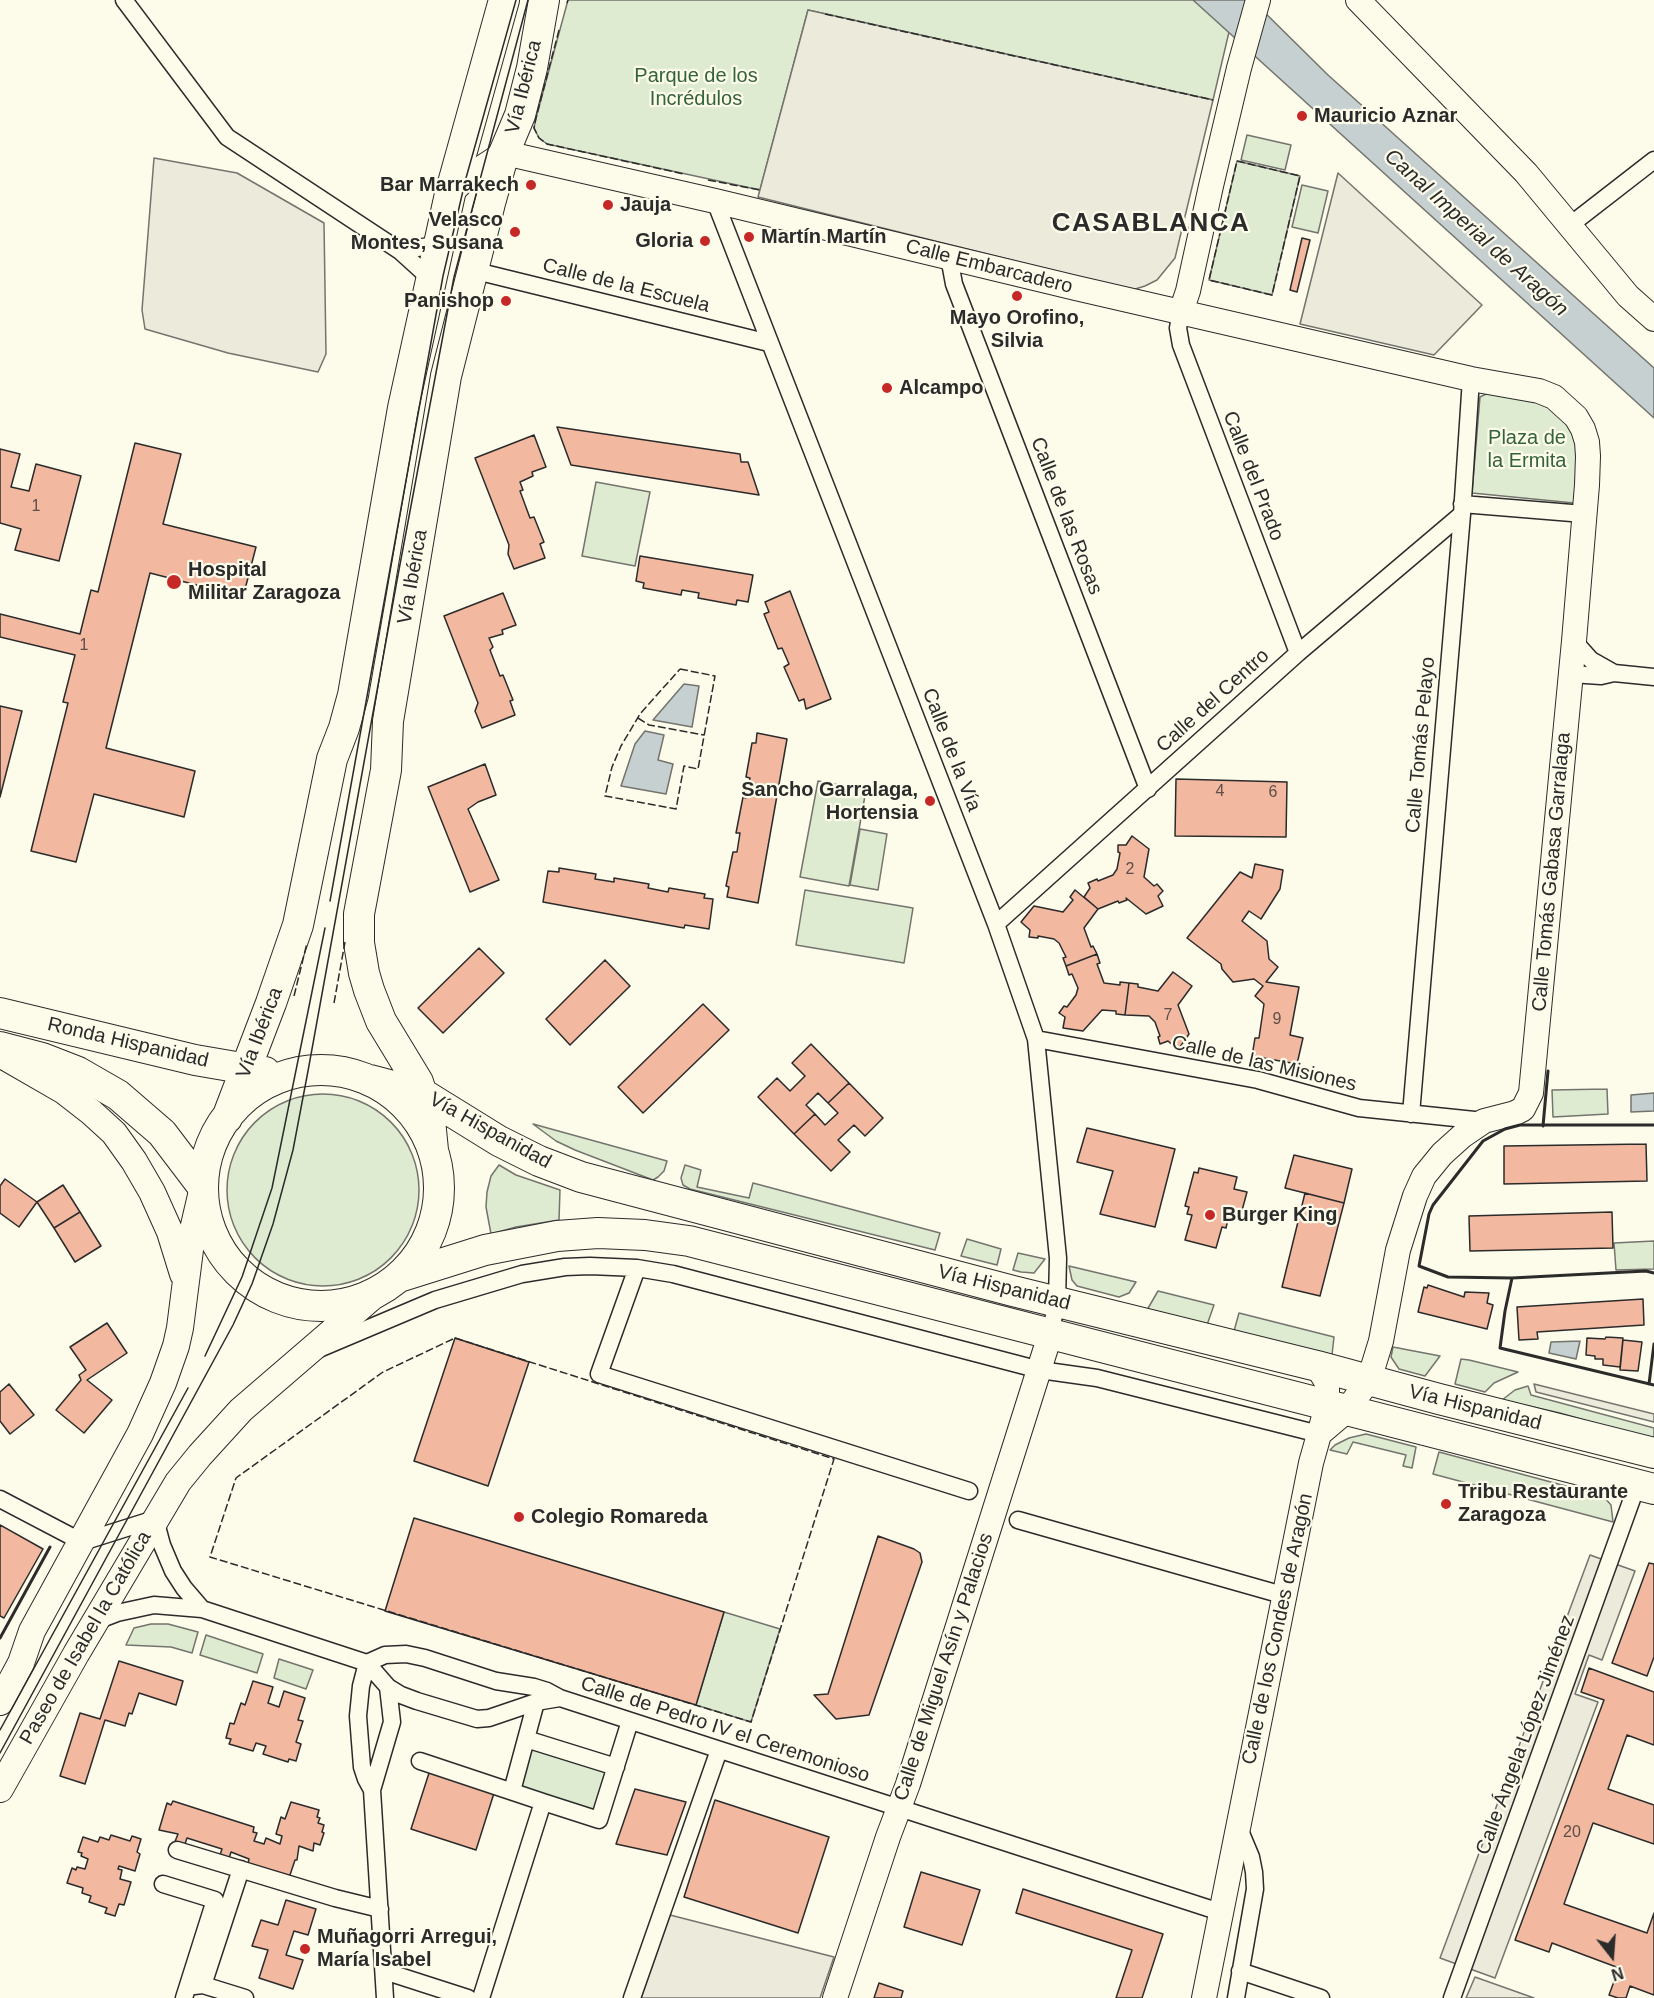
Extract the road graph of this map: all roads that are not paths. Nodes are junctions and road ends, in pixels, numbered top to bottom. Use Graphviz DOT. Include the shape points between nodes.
graph roads {
  1 [pos="124,0"];
  2 [pos="504,0"];
  3 [pos="544,0"];
  4 [pos="1358,0"];
  5 [pos="1258,2"];
  6 [pos="504,153"];
  7 [pos="1654,160"];
  8 [pos="450,194"];
  9 [pos="715,201"];
  10 [pos="1569,226"];
  11 [pos="440,244"];
  12 [pos="400,251"];
  13 [pos="948,257"];
  14 [pos="472,270"];
  15 [pos="432,280"];
  16 [pos="1182,312"];
  17 [pos="1654,319"];
  18 [pos="769,343"];
  19 [pos="1470,380"];
  20 [pos="1462,509"];
  21 [pos="1584,514"];
  22 [pos="1574,640"];
  23 [pos="1298,653"];
  24 [pos="1614,673"];
  25 [pos="1570,674"];
  26 [pos="1654,677"];
  27 [pos="1148,789"];
  28 [pos="996,924"];
  29 [pos="0,1013"];
  30 [pos="1036,1039"];
  31 [pos="0,1047"];
  32 [pos="0,1054"];
  33 [pos="246,1069"];
  34 [pos="292,1074"];
  35 [pos="370,1080"];
  36 [pos="423,1094"];
  37 [pos="1411,1114"];
  38 [pos="226,1118"];
  39 [pos="1484,1121"];
  40 [pos="433,1149"];
  41 [pos="203,1187"];
  42 [pos="637,1268"];
  43 [pos="185,1281"];
  44 [pos="388,1296"];
  45 [pos="1057,1301"];
  46 [pos="324,1306"];
  47 [pos="356,1312"];
  48 [pos="1050,1335"];
  49 [pos="310,1352"];
  50 [pos="1317,1366"];
  51 [pos="1040,1370"];
  52 [pos="1369,1380"];
  53 [pos="1331,1417"];
  54 [pos="1654,1453"];
  55 [pos="1646,1487"];
  56 [pos="969,1491"];
  57 [pos="0,1499"];
  58 [pos="155,1519"];
  59 [pos="1018,1520"];
  60 [pos="82,1542"];
  61 [pos="1286,1596"];
  62 [pos="202,1609"];
  63 [pos="96,1621"];
  64 [pos="367,1663"];
  65 [pos="388,1687"];
  66 [pos="560,1698"];
  67 [pos="417,1701"];
  68 [pos="0,1702"];
  69 [pos="536,1702"];
  70 [pos="630,1721"];
  71 [pos="392,1722"];
  72 [pos="526,1739"];
  73 [pos="719,1750"];
  74 [pos="420,1761"];
  75 [pos="616,1767"];
  76 [pos="0,1789"];
  77 [pos="372,1790"];
  78 [pos="512,1791"];
  79 [pos="543,1802"];
  80 [pos="899,1809"];
  81 [pos="1237,1824"];
  82 [pos="177,1850"];
  83 [pos="241,1869"];
  84 [pos="163,1884"];
  85 [pos="380,1909"];
  86 [pos="1220,1912"];
  87 [pos="384,1971"];
  88 [pos="1240,1971"];
  89 [pos="191,1990"];
  90 [pos="1455,1997"];
  91 [pos="245,1998"];
  92 [pos="385,1998"];
  93 [pos="468,1998"];
  94 [pos="481,1998"];
  95 [pos="632,1998"];
  96 [pos="835,1998"];
  97 [pos="1204,1998"];
  98 [pos="1236,1998"];
  99 [pos="1321,1998"];
  1 -- 12 [label="street" via="227,136"];
  2 -- 8 [label="highway, Vía Ibérica"];
  3 -- 6 [label="highway, Vía Ibérica" via="520,115"];
  4 -- 10 [label="street" via="1526,173"];
  5 -- 16 [label="street"];
  6 -- 8 [label="street" via="466,178"];
  6 -- 9 [label="street, Calle Embarcadero"];
  6 -- 14 [label="highway, Vía Ibérica"];
  7 -- 10 [label="street"];
  8 -- 11 [label="highway, Vía Ibérica"];
  9 -- 13 [label="street, Calle Embarcadero"];
  9 -- 18 [label="street, Calle de la Vía"];
  10 -- 17 [label="street" via="1628,296"];
  11 -- 12 [label="street"];
  11 -- 15 [label="highway, Vía Ibérica"];
  12 -- 15 [label="street"];
  13 -- 16 [label="street, Calle Embarcadero"];
  13 -- 27 [label="street, Calle de las Rosas" via="954,284"];
  14 -- 18 [label="street, Calle de la Escuela"];
  14 -- 36 [label="highway, Vía Ibérica" via="446,376 388,720 386,770 359,914 361,958 374,1005"];
  15 -- 33 [label="highway, Vía Ibérica" via="403,408 348,714 332,759 298,925"];
  16 -- 19 [label="street, Calle Embarcadero"];
  16 -- 23 [label="street, Calle del Prado" via="1178,328 1181,345"];
  18 -- 28 [label="street, Calle de la Vía"];
  19 -- 20 [label="street, Calle Tomás Pelayo"];
  19 -- 21 [label="street, Calle Tomás Gabasa Garralaga" via="1539,391 1554,397 1576,417 1583,429 1588,456"];
  20 -- 21 [label="street"];
  20 -- 23 [label="street, Calle del Centro"];
  20 -- 37 [label="street, Calle Tomás Pelayo"];
  21 -- 22 [label="street, Calle Tomás Gabasa Garralaga"];
  22 -- 24 [label="street" via="1591,660"];
  22 -- 25 [label="street, Calle Tomás Gabasa Garralaga"];
  23 -- 27 [label="street, Calle del Centro"];
  24 -- 25 [label="street"];
  24 -- 26 [label="street"];
  25 -- 39 [label="street, Calle Tomás Gabasa Garralaga" via="1531,1093 1523,1109"];
  27 -- 28 [label="street, Calle del Centro"];
  28 -- 30 [label="street, Calle de la Vía"];
  29 -- 33 [label="highway, Ronda Hispanidad"];
  30 -- 37 [label="street, Calle de las Misiones" via="1258,1080 1359,1108"];
  30 -- 45 [label="street, Calle de la Vía" via="1058,1258"];
  31 -- 41 [label="highway, Ronda Hispanidad" via="78,1072 118,1095 162,1133"];
  32 -- 43 [label="main road" via="64,1091 114,1134 152,1192"];
  33 -- 34 [label="highway, Ronda Hispanidad"];
  33 -- 38 [label="highway, Vía Ibérica"];
  34 -- 35 [label="highway, Vía Hispanidad" via="321,1070"];
  34 -- 38 [label="highway" via="262,1086"];
  35 -- 36 [label="highway, Vía Hispanidad"];
  35 -- 40 [label="highway" via="416,1116"];
  36 -- 40 [label="highway, Vía Ibérica"];
  36 -- 45 [label="highway, Vía Hispanidad" via="499,1141 581,1177"];
  37 -- 39 [label="street, Calle de las Misiones"];
  38 -- 41 [label="highway" via="207,1158"];
  39 -- 52 [label="street, Calle Tomás Gabasa Garralaga" via="1442,1154 1422,1180 1398,1250 1381,1341"];
  40 -- 44 [label="highway" via="440,1189 433,1228 425,1246"];
  41 -- 43 [label="main road"];
  41 -- 46 [label="highway" via="204,1207 217,1244 242,1277 286,1301"];
  42 -- 44 [label="street, Vía Hispanidad" via="582,1266 522,1274 435,1300"];
  42 -- 51 [label="street, Vía Hispanidad" via="673,1274"];
  42 -- 56 [label="street" via="599,1374"];
  43 -- 60 [label="main road" via="180,1328 163,1383"];
  44 -- 46 [label="highway"];
  44 -- 47 [label="main road, Paseo de Isabel la Católica"];
  44 -- 48 [label="highway, Vía Hispanidad" via="477,1252 557,1236 645,1235 689,1241"];
  44 -- 49 [label="street, Vía Hispanidad" via="337,1343"];
  45 -- 48 [label="street, Calle de la Vía"];
  45 -- 50 [label="highway, Vía Hispanidad"];
  46 -- 47 [label="street"];
  47 -- 49 [label="main road, Paseo de Isabel la Católica"];
  48 -- 51 [label="street, Calle de Miguel Asín y Palacios"];
  48 -- 53 [label="highway, Vía Hispanidad"];
  49 -- 58 [label="main road, Paseo de Isabel la Católica" via="214,1438 178,1482"];
  50 -- 52 [label="highway, Vía Hispanidad"];
  50 -- 53 [label="street, Calle de los Condes de Aragón" via="1327,1383"];
  51 -- 53 [label="street, Vía Hispanidad"];
  51 -- 80 [label="street, Calle de Miguel Asín y Palacios"];
  52 -- 53 [label="street, Calle de los Condes de Aragón"];
  52 -- 54 [label="highway, Vía Hispanidad"];
  53 -- 55 [label="highway, Vía Hispanidad"];
  53 -- 61 [label="street, Calle de los Condes de Aragón" via="1311,1463"];
  55 -- 90 [label="street, Calle Ángela López Jiménez"];
  57 -- 60 [label="street"];
  58 -- 60 [label="street, Paseo de Isabel la Católica"];
  58 -- 62 [label="street" via="173,1571"];
  58 -- 63 [label="main road, Paseo de Isabel la Católica"];
  59 -- 61 [label="street"];
  60 -- 68 [label="main road" via="32,1631 21,1663"];
  61 -- 81 [label="street, Calle de los Condes de Aragón"];
  62 -- 63 [label="street" via="154,1605"];
  62 -- 64 [label="street"];
  63 -- 76 [label="main road, Paseo de Isabel la Católica"];
  64 -- 65 [label="street, Calle de Pedro IV el Ceremonioso"];
  64 -- 66 [label="street, Calle de Pedro IV el Ceremonioso" via="385,1655 412,1655 496,1681 534,1687"];
  64 -- 77 [label="street" via="358,1716 362,1767"];
  65 -- 67 [label="street, Calle de Pedro IV el Ceremonioso"];
  65 -- 71 [label="street"];
  66 -- 69 [label="street, Calle de Pedro IV el Ceremonioso"];
  66 -- 70 [label="street, Calle de Pedro IV el Ceremonioso"];
  67 -- 69 [label="street, Calle de Pedro IV el Ceremonioso" via="477,1719"];
  67 -- 71 [label="street"];
  69 -- 72 [label="street"];
  70 -- 73 [label="street, Calle de Pedro IV el Ceremonioso"];
  70 -- 75 [label="street"];
  71 -- 77 [label="street"];
  72 -- 75 [label="street"];
  72 -- 78 [label="street"];
  73 -- 80 [label="street, Calle de Pedro IV el Ceremonioso"];
  73 -- 95 [label="street"];
  74 -- 78 [label="street"];
  75 -- 79 [label="street" via="600,1820"];
  77 -- 85 [label="street"];
  78 -- 79 [label="street"];
  79 -- 94 [label="street"];
  80 -- 86 [label="street, Calle de Pedro IV el Ceremonioso"];
  80 -- 96 [label="street, Calle de Miguel Asín y Palacios"];
  81 -- 86 [label="street, Calle de los Condes de Aragón"];
  81 -- 88 [label="street" via="1254,1872"];
  82 -- 83 [label="street"];
  83 -- 85 [label="street"];
  83 -- 89 [label="street"];
  84 -- 89 [label="street" via="215,1900"];
  85 -- 87 [label="street"];
  86 -- 97 [label="street, Calle de los Condes de Aragón"];
  87 -- 92 [label="street"];
  87 -- 93 [label="street"];
  88 -- 98 [label="street"];
  88 -- 99 [label="street"];
  89 -- 91 [label="street"];
}
